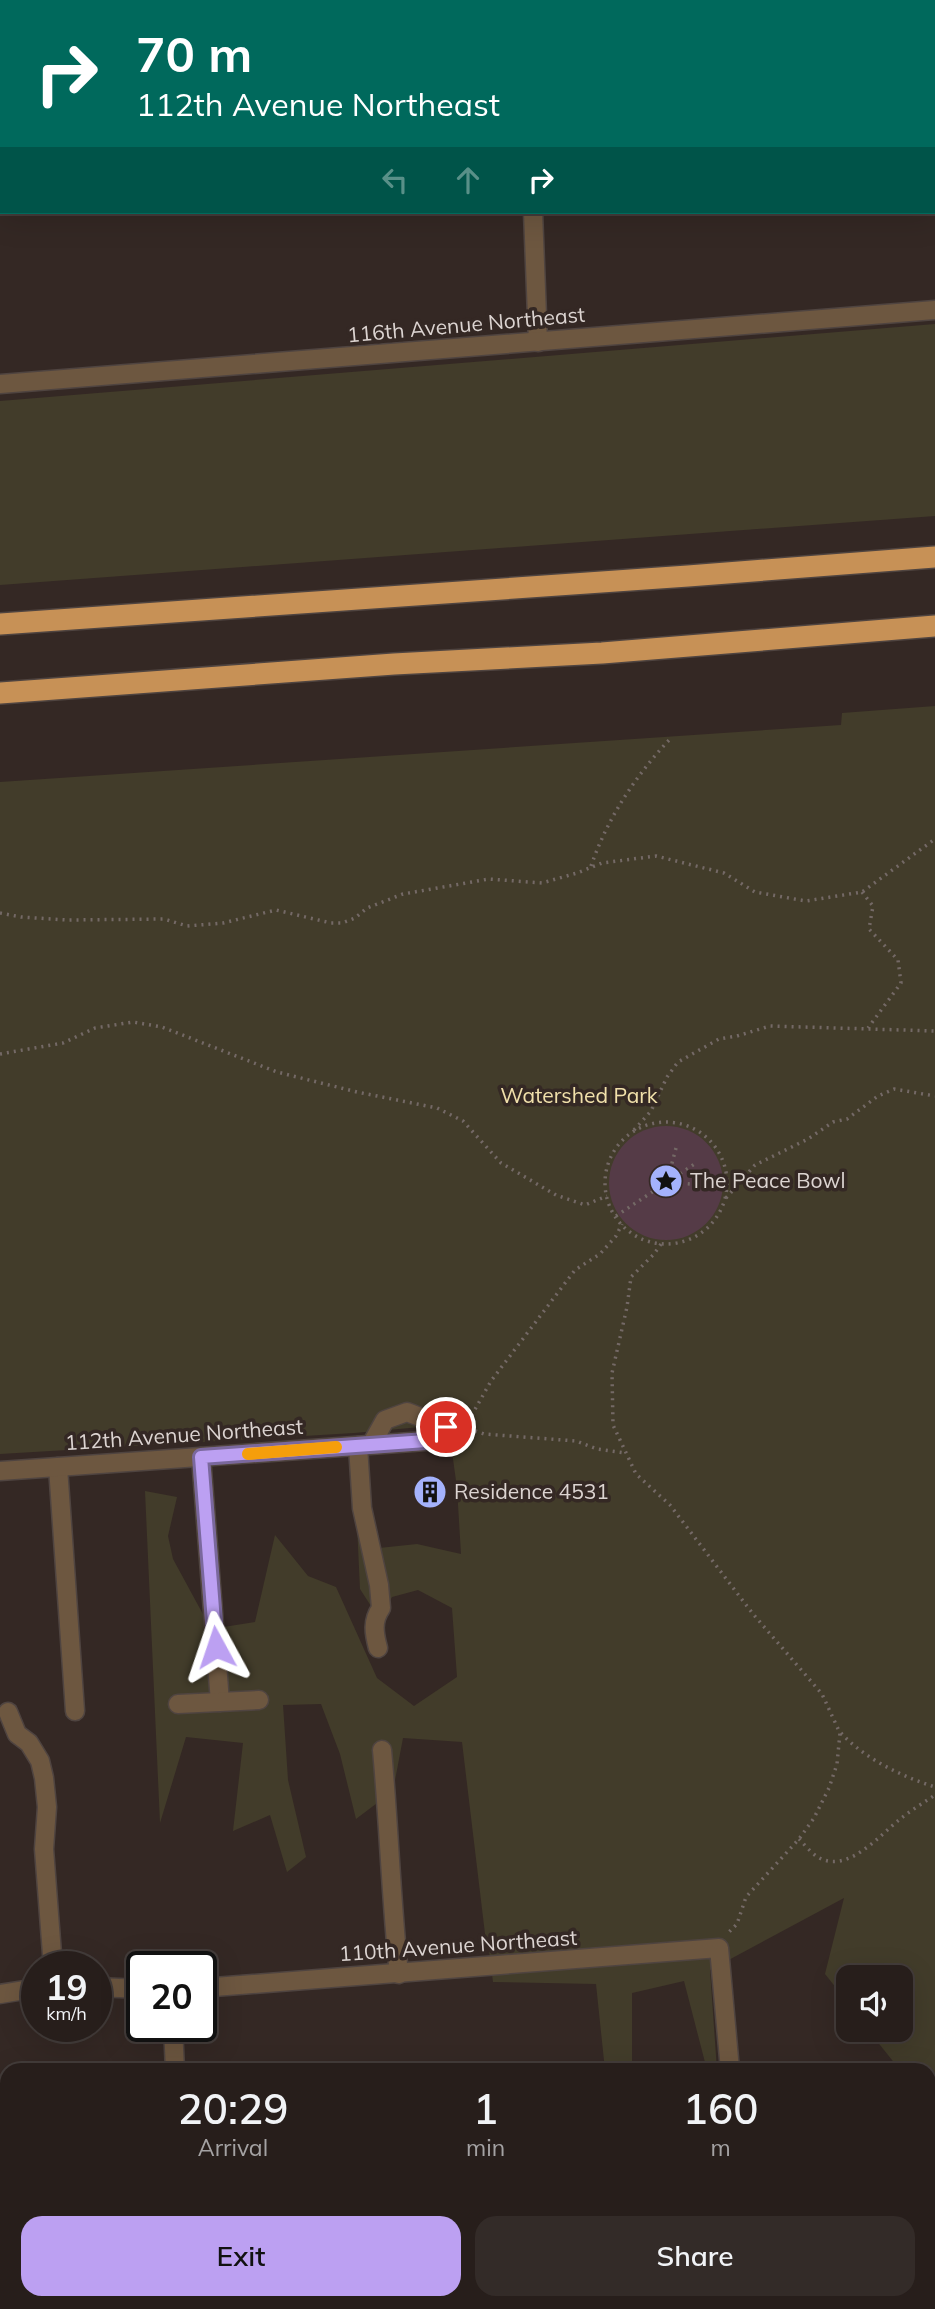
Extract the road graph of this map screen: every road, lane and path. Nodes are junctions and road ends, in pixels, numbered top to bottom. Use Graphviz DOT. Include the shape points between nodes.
graph roads {
  1 [pos="533,214"];
  2 [pos="935,310"];
  3 [pos="538,342"];
  4 [pos="0,384"];
  5 [pos="935,557"];
  6 [pos="0,624"];
  7 [pos="935,626"];
  8 [pos="0,692"];
  9 [pos="671,738"];
  10 [pos="935,839"];
  11 [pos="592,866"];
  12 [pos="862,892"];
  13 [pos="0,913"];
  14 [pos="867,1028"];
  15 [pos="935,1031"];
  16 [pos="0,1054"];
  17 [pos="935,1096"];
  18 [pos="632,1132"];
  19 [pos="676,1148"];
  20 [pos="696,1163"];
  21 [pos="667,1182"];
  22 [pos="703,1185"];
  23 [pos="607,1196"];
  24 [pos="725,1200"];
  25 [pos="615,1216"];
  26 [pos="622,1224"];
  27 [pos="661,1244"];
  28 [pos="453,1426"];
  29 [pos="364,1446"];
  30 [pos="625,1453"];
  31 [pos="201,1457"];
  32 [pos="58,1466"];
  33 [pos="0,1471"];
  34 [pos="378,1648"];
  35 [pos="259,1700"];
  36 [pos="220,1702"];
  37 [pos="178,1704"];
  38 [pos="75,1711"];
  39 [pos="8,1712"];
  40 [pos="840,1733"];
  41 [pos="382,1750"];
  42 [pos="935,1787"];
  43 [pos="935,1795"];
  44 [pos="799,1839"];
  45 [pos="719,1948"];
  46 [pos="52,1951"];
  47 [pos="400,1974"];
  48 [pos="217,1987"];
  49 [pos="21,1991"];
  50 [pos="0,1994"];
  51 [pos="174,2042"];
  52 [pos="176,2063"];
  53 [pos="729,2063"];
  1 -- 3 [label="street"];
  2 -- 3 [label="street, 116th Avenue Northeast"];
  3 -- 4 [label="street, 116th Avenue Northeast"];
  5 -- 6 [label="highway"];
  7 -- 8 [label="highway"];
  9 -- 11 [label="path" via="625,795"];
  10 -- 12 [label="path"];
  11 -- 12 [label="path" via="656,856 724,873 755,892 786,898 806,901"];
  11 -- 13 [label="path" via="542,883 489,879 403,894 342,923 276,910 187,926 164,919 67,920"];
  12 -- 14 [label="path" via="873,906 869,929 898,960 901,983"];
  14 -- 15 [label="path"];
  14 -- 18 [label="path" via="770,1026 719,1039 678,1062 651,1111"];
  16 -- 23 [label="path" via="63,1043 95,1028 133,1021 162,1027 277,1072 437,1108 463,1121 501,1163 556,1195 586,1205"];
  17 -- 24 [label="path" via="894,1089 847,1119 833,1122 755,1165"];
  18 -- 23 [label="path" via="610,1160"];
  18 -- 24 [label="path" via="663,1121 680,1123 709,1139 725,1167"];
  19 -- 21 [label="path"];
  20 -- 21 [label="path"];
  21 -- 22 [label="path"];
  21 -- 25 [label="path"];
  23 -- 25 [label="path"];
  24 -- 27 [label="path" via="708,1228 694,1238"];
  25 -- 26 [label="path"];
  26 -- 27 [label="path" via="640,1238"];
  26 -- 28 [label="path" via="600,1254 575,1270 491,1381 469,1420"];
  27 -- 30 [label="path" via="631,1277 612,1373 613,1424"];
  28 -- 29 [label="street, 112th Avenue Northeast" via="426,1441"];
  28 -- 29 [label="street" via="407,1412 385,1420"];
  28 -- 30 [label="path" via="485,1434 576,1441"];
  29 -- 31 [label="street, 112th Avenue Northeast"];
  29 -- 34 [label="street" via="362,1508 379,1585 381,1608 374,1625"];
  30 -- 40 [label="path" via="636,1474 670,1505 753,1614 822,1694"];
  31 -- 32 [label="street, 112th Avenue Northeast"];
  31 -- 36 [label="street"];
  32 -- 33 [label="street, 112th Avenue Northeast"];
  32 -- 38 [label="street"];
  35 -- 36 [label="street"];
  36 -- 37 [label="street"];
  39 -- 46 [label="street" via="17,1734 40,1761 47,1807 44,1849"];
  40 -- 42 [label="path" via="890,1769"];
  40 -- 44 [label="path" via="829,1788"];
  41 -- 47 [label="street"];
  43 -- 44 [label="path" via="842,1860 819,1858"];
  44 -- 45 [label="path" via="746,1897 737,1924"];
  45 -- 47 [label="street, 110th Avenue Northeast"];
  45 -- 53 [label="street"];
  47 -- 48 [label="street, 110th Avenue Northeast"];
  49 -- 50 [label="street"];
  51 -- 52 [label="street"];
}
